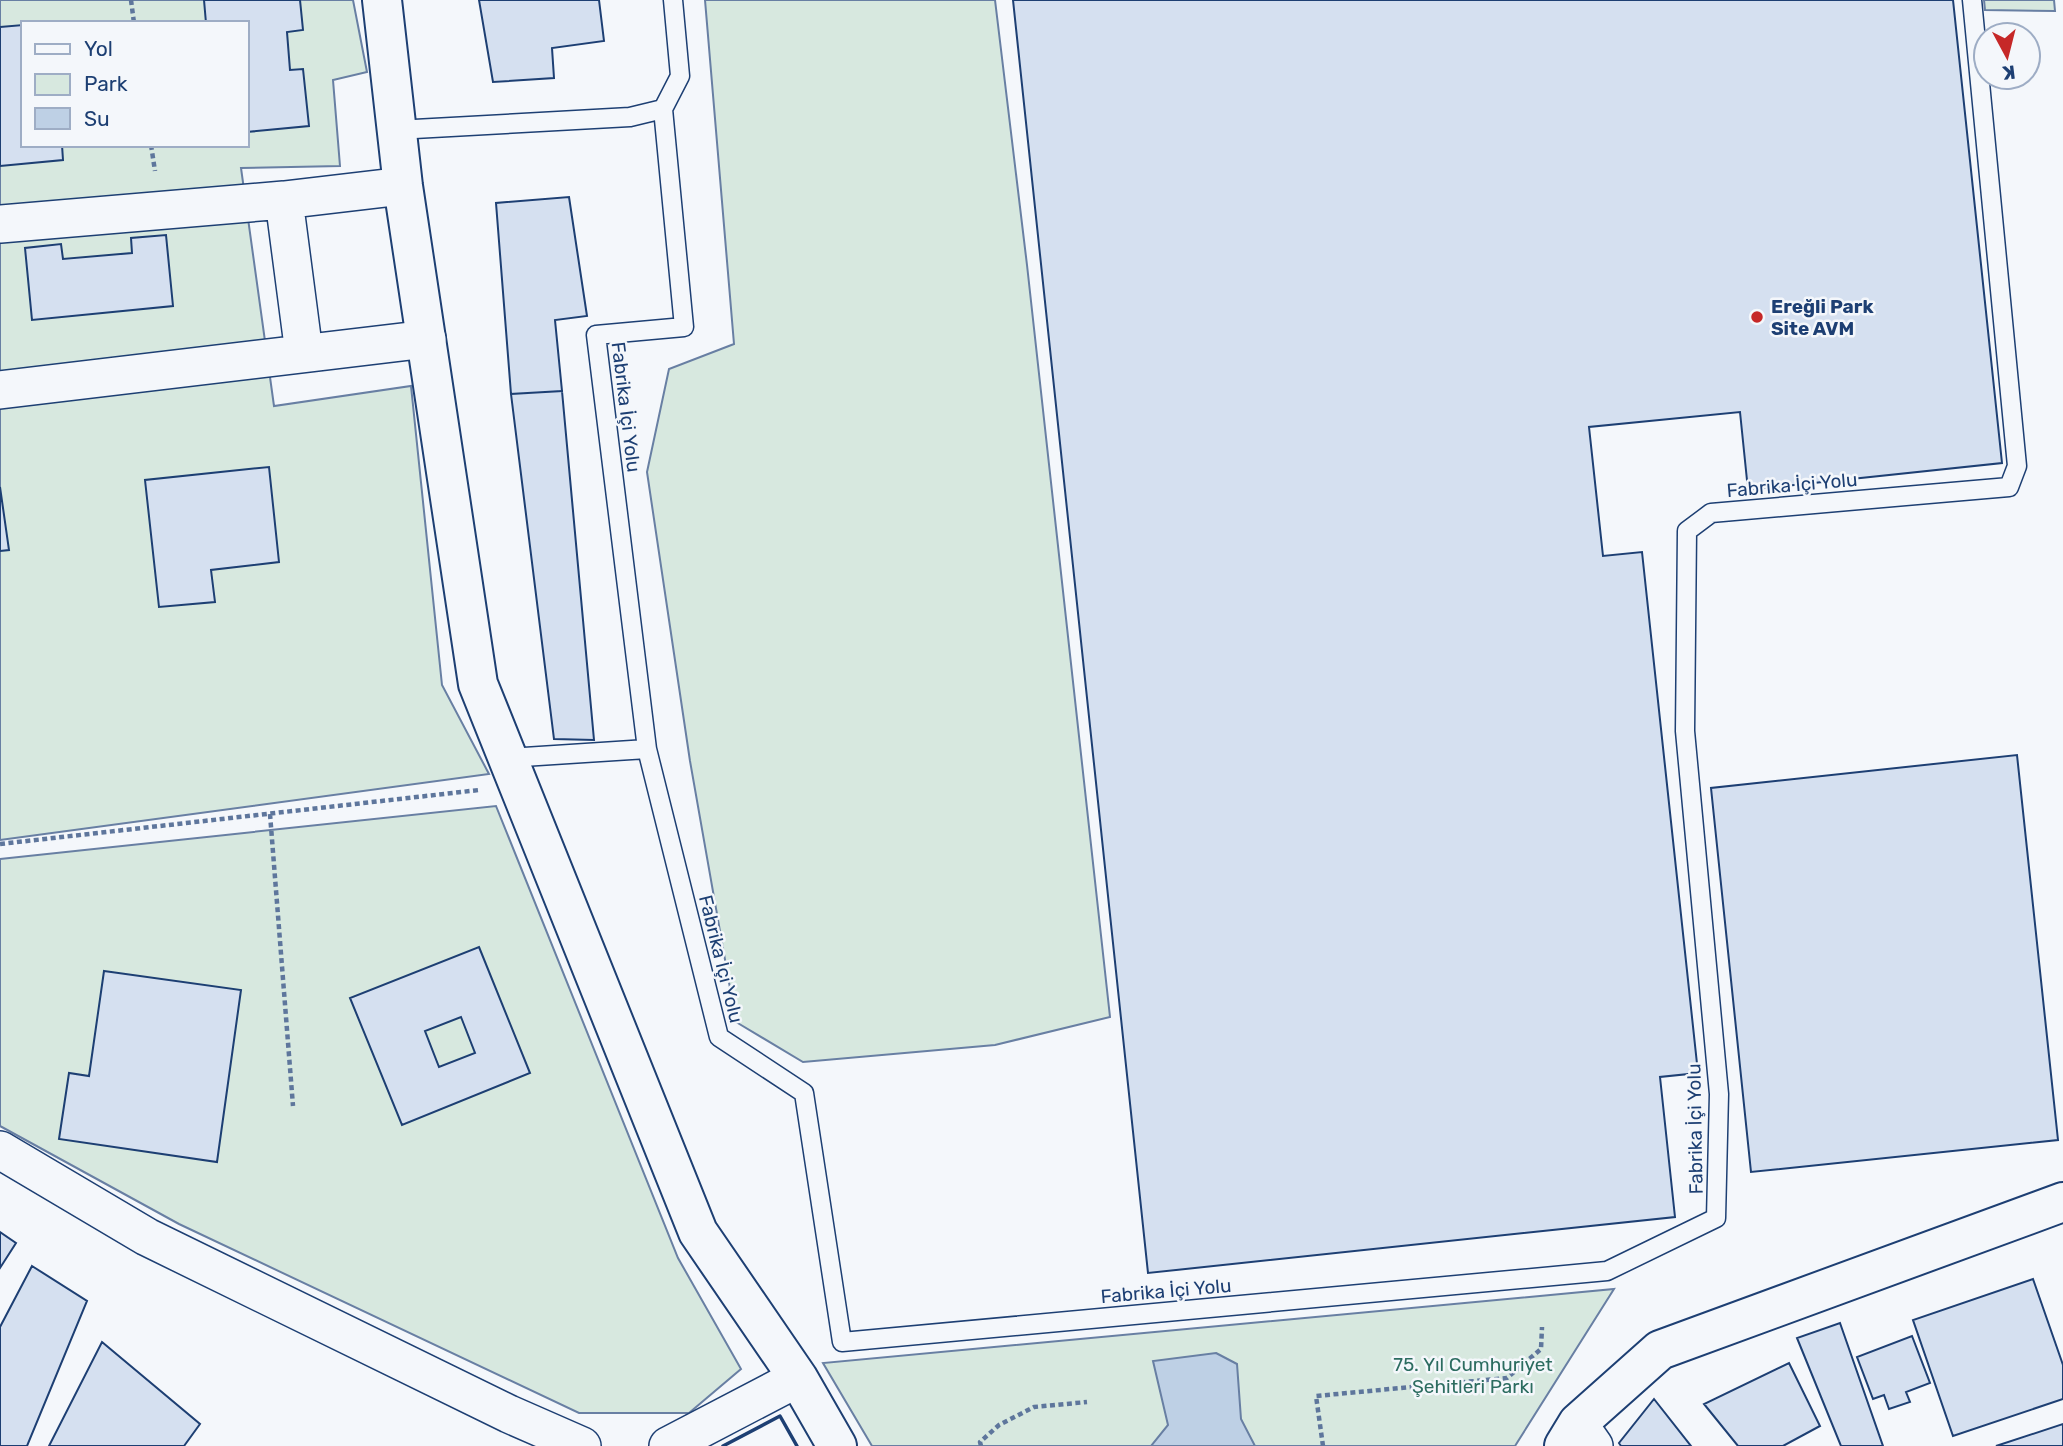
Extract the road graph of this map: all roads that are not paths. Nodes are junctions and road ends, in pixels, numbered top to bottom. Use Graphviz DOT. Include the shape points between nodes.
graph roads {
  1 [pos="382,0"];
  2 [pos="673,0"];
  3 [pos="1972,0"];
  4 [pos="663,109"];
  5 [pos="396,130"];
  6 [pos="403,186"];
  7 [pos="284,200"];
  8 [pos="0,224"];
  9 [pos="428,339"];
  10 [pos="304,354"];
  11 [pos="0,390"];
  12 [pos="647,748"];
  13 [pos="513,772"];
  14 [pos="0,1150"];
  15 [pos="2063,1202"];
  16 [pos="797,1378"];
  17 [pos="1578,1438"];
  18 [pos="582,1446"];
  19 [pos="668,1446"];
  20 [pos="837,1446"];
  1 -- 5 [label="main road"];
  2 -- 4 [label="lane" via="680,76"];
  3 -- 12 [label="lane, Fabrika İçi Yolu" via="2017,467 2008,487 1711,513 1687,531 1685,731 1719,1094 1716,1218 1607,1271 842,1342 804,1093 719,1037"];
  4 -- 5 [label="lane" via="631,117"];
  4 -- 12 [label="lane, Fabrika İçi Yolu" via="684,327 596,335"];
  5 -- 6 [label="main road"];
  6 -- 7 [label="street"];
  6 -- 9 [label="main road"];
  7 -- 8 [label="street"];
  7 -- 10 [label="street"];
  9 -- 10 [label="street"];
  9 -- 13 [label="main road" via="478,684"];
  10 -- 11 [label="street"];
  12 -- 13 [label="lane"];
  13 -- 16 [label="main road" via="698,1232"];
  14 -- 18 [label="street" via="147,1237"];
  15 -- 17 [label="main road" via="1660,1350"];
  16 -- 19 [label="street"];
  16 -- 20 [label="main road"];
}
